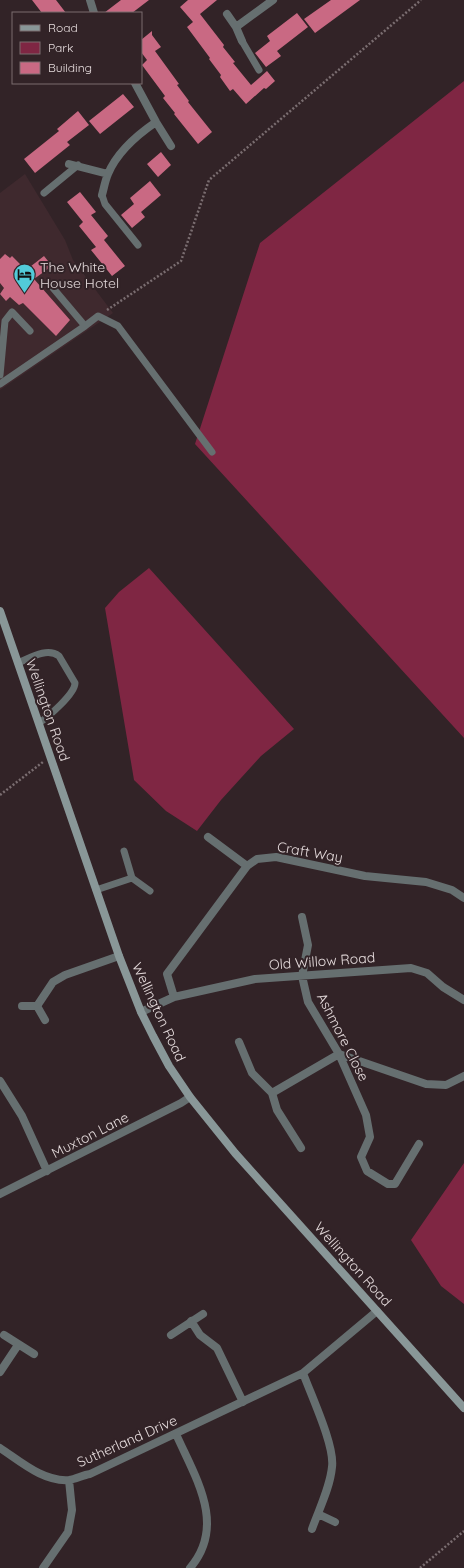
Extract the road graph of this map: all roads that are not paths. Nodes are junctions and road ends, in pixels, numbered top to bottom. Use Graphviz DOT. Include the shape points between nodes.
graph roads {
  1 [pos="90,0"];
  2 [pos="273,0"];
  3 [pos="94,12"];
  4 [pos="227,14"];
  5 [pos="236,27"];
  6 [pos="242,41"];
  7 [pos="259,70"];
  8 [pos="136,84"];
  9 [pos="156,122"];
  10 [pos="171,146"];
  11 [pos="69,164"];
  12 [pos="78,165"];
  13 [pos="108,174"];
  14 [pos="44,193"];
  15 [pos="102,195"];
  16 [pos="138,245"];
  17 [pos="53,288"];
  18 [pos="85,326"];
  19 [pos="30,330"];
  20 [pos="0,375"];
  21 [pos="0,384"];
  22 [pos="212,452"];
  23 [pos="0,611"];
  24 [pos="18,663"];
  25 [pos="39,723"];
  26 [pos="208,837"];
  27 [pos="124,851"];
  28 [pos="247,866"];
  29 [pos="132,878"];
  30 [pos="96,890"];
  31 [pos="150,891"];
  32 [pos="464,898"];
  33 [pos="302,917"];
  34 [pos="119,956"];
  35 [pos="302,976"];
  36 [pos="174,997"];
  37 [pos="464,1000"];
  38 [pos="22,1006"];
  39 [pos="37,1006"];
  40 [pos="141,1012"];
  41 [pos="45,1020"];
  42 [pos="239,1042"];
  43 [pos="339,1054"];
  44 [pos="464,1076"];
  45 [pos="0,1082"];
  46 [pos="272,1093"];
  47 [pos="190,1097"];
  48 [pos="419,1144"];
  49 [pos="301,1148"];
  50 [pos="47,1170"];
  51 [pos="0,1194"];
  52 [pos="377,1311"];
  53 [pos="203,1314"];
  54 [pos="191,1321"];
  55 [pos="4,1335"];
  56 [pos="171,1335"];
  57 [pos="18,1344"];
  58 [pos="34,1354"];
  59 [pos="0,1372"];
  60 [pos="303,1373"];
  61 [pos="243,1402"];
  62 [pos="464,1408"];
  63 [pos="176,1434"];
  64 [pos="0,1448"];
  65 [pos="69,1480"];
  66 [pos="318,1514"];
  67 [pos="335,1522"];
  68 [pos="312,1529"];
  69 [pos="43,1568"];
  70 [pos="190,1568"];
  1 -- 3 [label="street"];
  2 -- 5 [label="street"];
  4 -- 5 [label="street"];
  5 -- 6 [label="street"];
  6 -- 7 [label="lane"];
  8 -- 9 [label="street"];
  9 -- 10 [label="street"];
  9 -- 13 [label="street" via="120,154"];
  11 -- 12 [label="street"];
  12 -- 13 [label="street"];
  12 -- 14 [label="lane"];
  13 -- 15 [label="street"];
  15 -- 16 [label="lane" via="105,204"];
  17 -- 18 [label="lane"];
  18 -- 21 [label="lane"];
  18 -- 22 [label="lane" via="98,316 118,326"];
  19 -- 20 [label="lane" via="12,312 5,321"];
  23 -- 24 [label="street, Wellington Road"];
  24 -- 25 [label="street, Wellington Road"];
  24 -- 25 [label="lane" via="34,656 55,653 76,683 72,692 49,717"];
  25 -- 30 [label="street, Wellington Road"];
  26 -- 28 [label="street"];
  27 -- 29 [label="lane"];
  28 -- 32 [label="street, Craft Way" via="257,859 276,857 365,876 426,882 452,890"];
  28 -- 36 [label="street, Craft Way" via="167,974"];
  29 -- 30 [label="lane"];
  29 -- 31 [label="lane"];
  30 -- 34 [label="street, Wellington Road"];
  33 -- 35 [label="street" via="308,945"];
  34 -- 39 [label="street" via="65,975 53,982"];
  34 -- 40 [label="street, Wellington Road"];
  35 -- 36 [label="street, Old Willow Road" via="255,978"];
  35 -- 37 [label="street, Old Willow Road" via="411,968 426,973"];
  35 -- 43 [label="street, Ashmore Close" via="308,1002"];
  36 -- 40 [label="street"];
  38 -- 39 [label="street"];
  39 -- 41 [label="street"];
  40 -- 47 [label="street, Wellington Road" via="169,1066"];
  42 -- 46 [label="street" via="252,1073"];
  43 -- 44 [label="street" via="426,1084 446,1085"];
  43 -- 46 [label="street"];
  43 -- 48 [label="street, Ashmore Close" via="366,1115 370,1137 361,1157 367,1171 388,1184 395,1184"];
  45 -- 50 [label="street" via="22,1116"];
  46 -- 49 [label="street" via="277,1110"];
  47 -- 50 [label="street, Muxton Lane"];
  47 -- 52 [label="street, Wellington Road" via="235,1153"];
  50 -- 51 [label="street, Muxton Lane"];
  52 -- 60 [label="street, Sutherland Drive"];
  52 -- 62 [label="street, Wellington Road"];
  53 -- 54 [label="street"];
  54 -- 56 [label="street"];
  54 -- 61 [label="street" via="200,1335 218,1348"];
  55 -- 57 [label="street"];
  57 -- 58 [label="street"];
  57 -- 59 [label="street"];
  60 -- 61 [label="street, Sutherland Drive"];
  60 -- 66 [label="street" via="328,1440 332,1466"];
  61 -- 63 [label="street, Sutherland Drive"];
  63 -- 65 [label="street, Sutherland Drive" via="90,1474"];
  63 -- 70 [label="street" via="204,1498 208,1519 206,1537 197,1560"];
  64 -- 65 [label="street, Sutherland Drive" via="37,1472"];
  65 -- 69 [label="street" via="72,1510 68,1532"];
  66 -- 67 [label="street"];
  66 -- 68 [label="street"];
}
